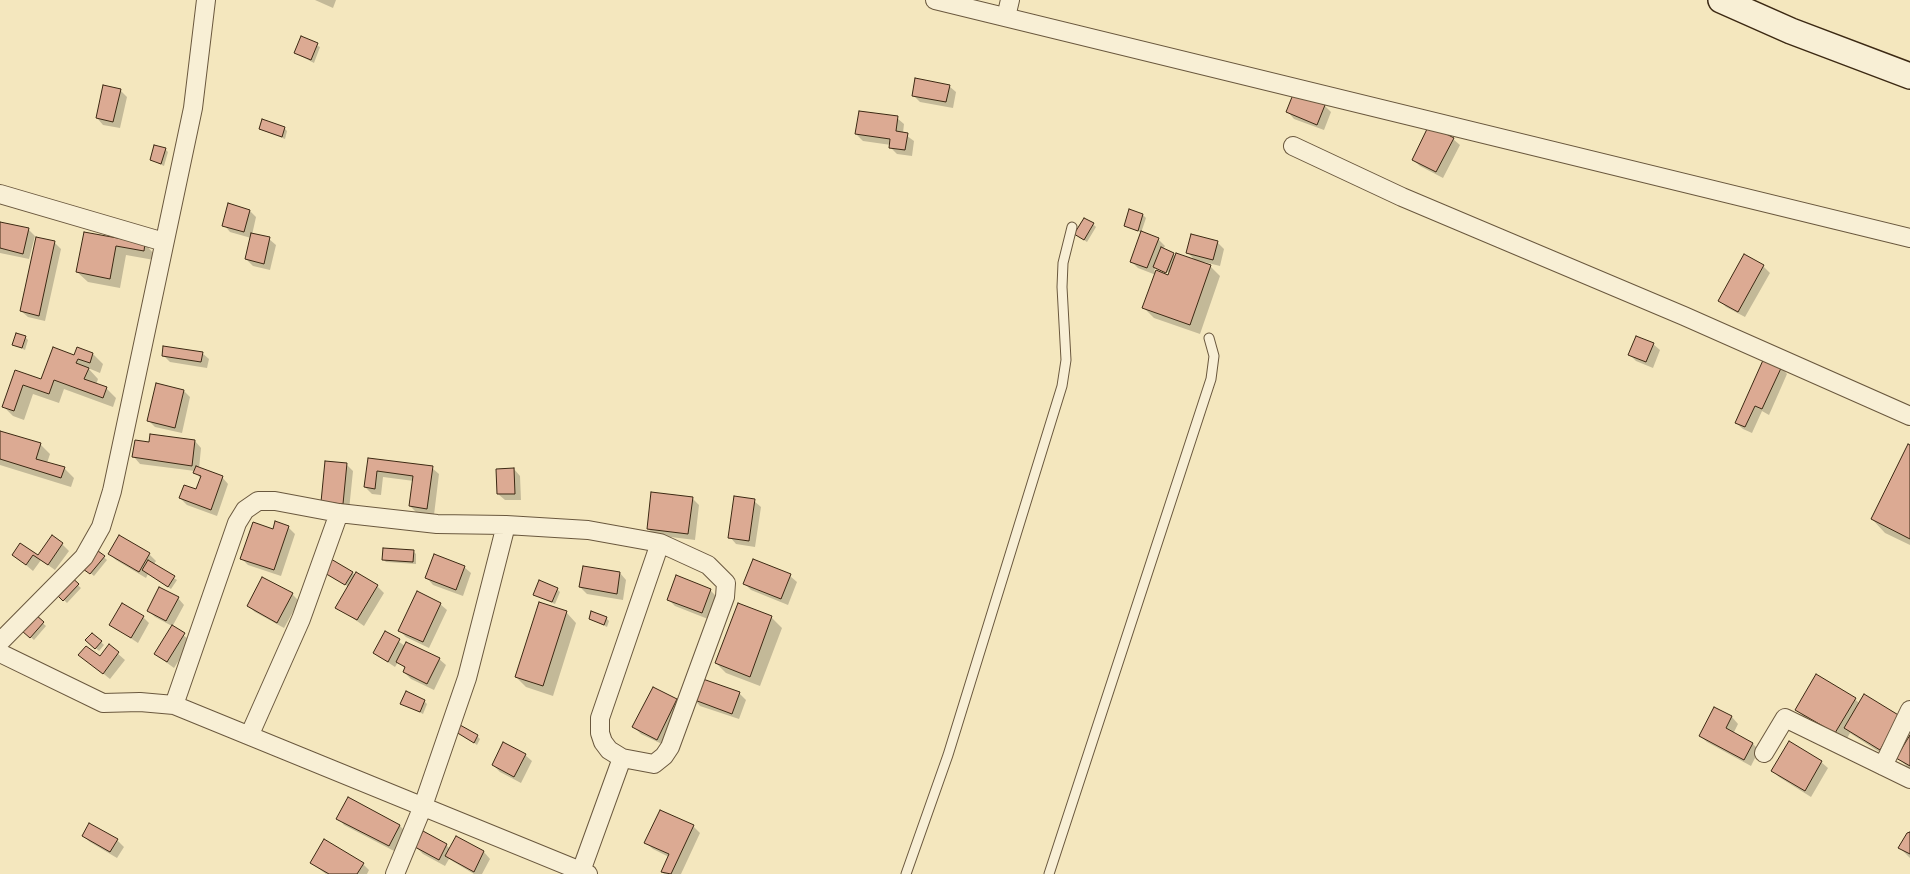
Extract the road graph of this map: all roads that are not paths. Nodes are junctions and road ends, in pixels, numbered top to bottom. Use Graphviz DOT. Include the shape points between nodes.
graph roads {
  1 [pos="206,0"];
  2 [pos="935,0"];
  3 [pos="1010,0"];
  4 [pos="1721,0"];
  5 [pos="1006,17"];
  6 [pos="1910,76"];
  7 [pos="1293,146"];
  8 [pos="0,194"];
  9 [pos="1072,227"];
  10 [pos="1910,238"];
  11 [pos="164,242"];
  12 [pos="1209,338"];
  13 [pos="1910,416"];
  14 [pos="340,513"];
  15 [pos="506,525"];
  16 [pos="660,543"];
  17 [pos="0,642"];
  18 [pos="0,653"];
  19 [pos="174,705"];
  20 [pos="1910,710"];
  21 [pos="250,734"];
  22 [pos="1764,753"];
  23 [pos="622,758"];
  24 [pos="1883,766"];
  25 [pos="1910,779"];
  26 [pos="423,806"];
  27 [pos="583,873"];
  28 [pos="395,874"];
  29 [pos="906,874"];
  30 [pos="1049,874"];
  1 -- 11 [label="street" via="193,108"];
  2 -- 5 [label="street"];
  3 -- 5 [label="street"];
  4 -- 6 [label="main road" via="1791,31"];
  5 -- 10 [label="street"];
  7 -- 13 [label="street"];
  8 -- 11 [label="street"];
  9 -- 29 [label="lane" via="1063,263 1066,360 1062,386 963,708"];
  11 -- 17 [label="street" via="112,491 101,528 84,556"];
  12 -- 30 [label="lane" via="1214,356 1211,378"];
  14 -- 15 [label="street" via="437,524"];
  14 -- 19 [label="street" via="275,500 258,501 245,510 237,523"];
  14 -- 21 [label="street" via="301,619"];
  15 -- 16 [label="street" via="588,530"];
  15 -- 26 [label="street" via="468,678"];
  16 -- 23 [label="street" via="600,718 603,742 608,750"];
  16 -- 23 [label="street" via="708,565 719,574 726,582 725,597 670,747 654,764"];
  18 -- 19 [label="street" via="103,703"];
  19 -- 21 [label="street"];
  20 -- 24 [label="street"];
  21 -- 26 [label="street"];
  22 -- 24 [label="street" via="1785,718"];
  23 -- 27 [label="street"];
  24 -- 25 [label="street"];
  26 -- 27 [label="street"];
  26 -- 28 [label="street"];
}
